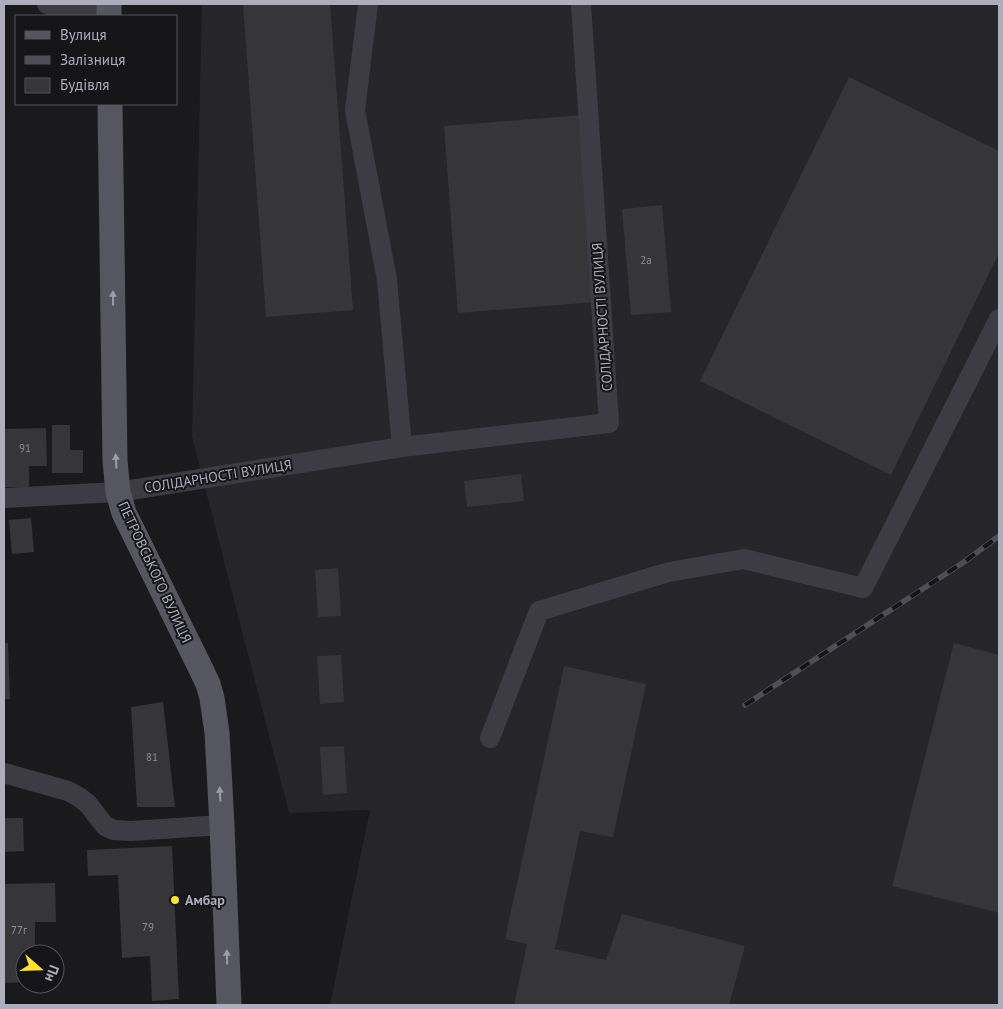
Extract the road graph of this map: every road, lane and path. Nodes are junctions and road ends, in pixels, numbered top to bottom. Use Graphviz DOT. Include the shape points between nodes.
graph roads {
  1 [pos="47,4"];
  2 [pos="368,4"];
  3 [pos="581,4"];
  4 [pos="109,11"];
  5 [pos="110,105"];
  6 [pos="999,319"];
  7 [pos="402,447"];
  8 [pos="118,492"];
  9 [pos="4,498"];
  10 [pos="490,738"];
  11 [pos="4,773"];
  12 [pos="222,825"];
  13 [pos="230,1005"];
  1 -- 4 [label="street" via="66,12"];
  2 -- 7 [label="street" via="355,110 387,280"];
  3 -- 7 [label="street, СОЛІДАРНОСТІ ВУЛИЦЯ" via="609,422"];
  8 -- 5 [label="main road, ПЕТРОВСЬКОГО ВУЛИЦЯ, one-way"];
  6 -- 10 [label="street" via="863,588 744,558 669,572 539,611"];
  7 -- 8 [label="street, СОЛІДАРНОСТІ ВУЛИЦЯ"];
  8 -- 9 [label="street, СОЛІДАРНОСТІ ВУЛИЦЯ"];
  12 -- 8 [label="main road, ПЕТРОВСЬКОГО ВУЛИЦЯ, one-way" via="217,733 208,684 124,513"];
  11 -- 12 [label="street" via="79,796 105,826 114,830 131,832"];
  13 -- 12 [label="main road, ПЕТРОВСЬКОГО ВУЛИЦЯ, one-way"];
}
